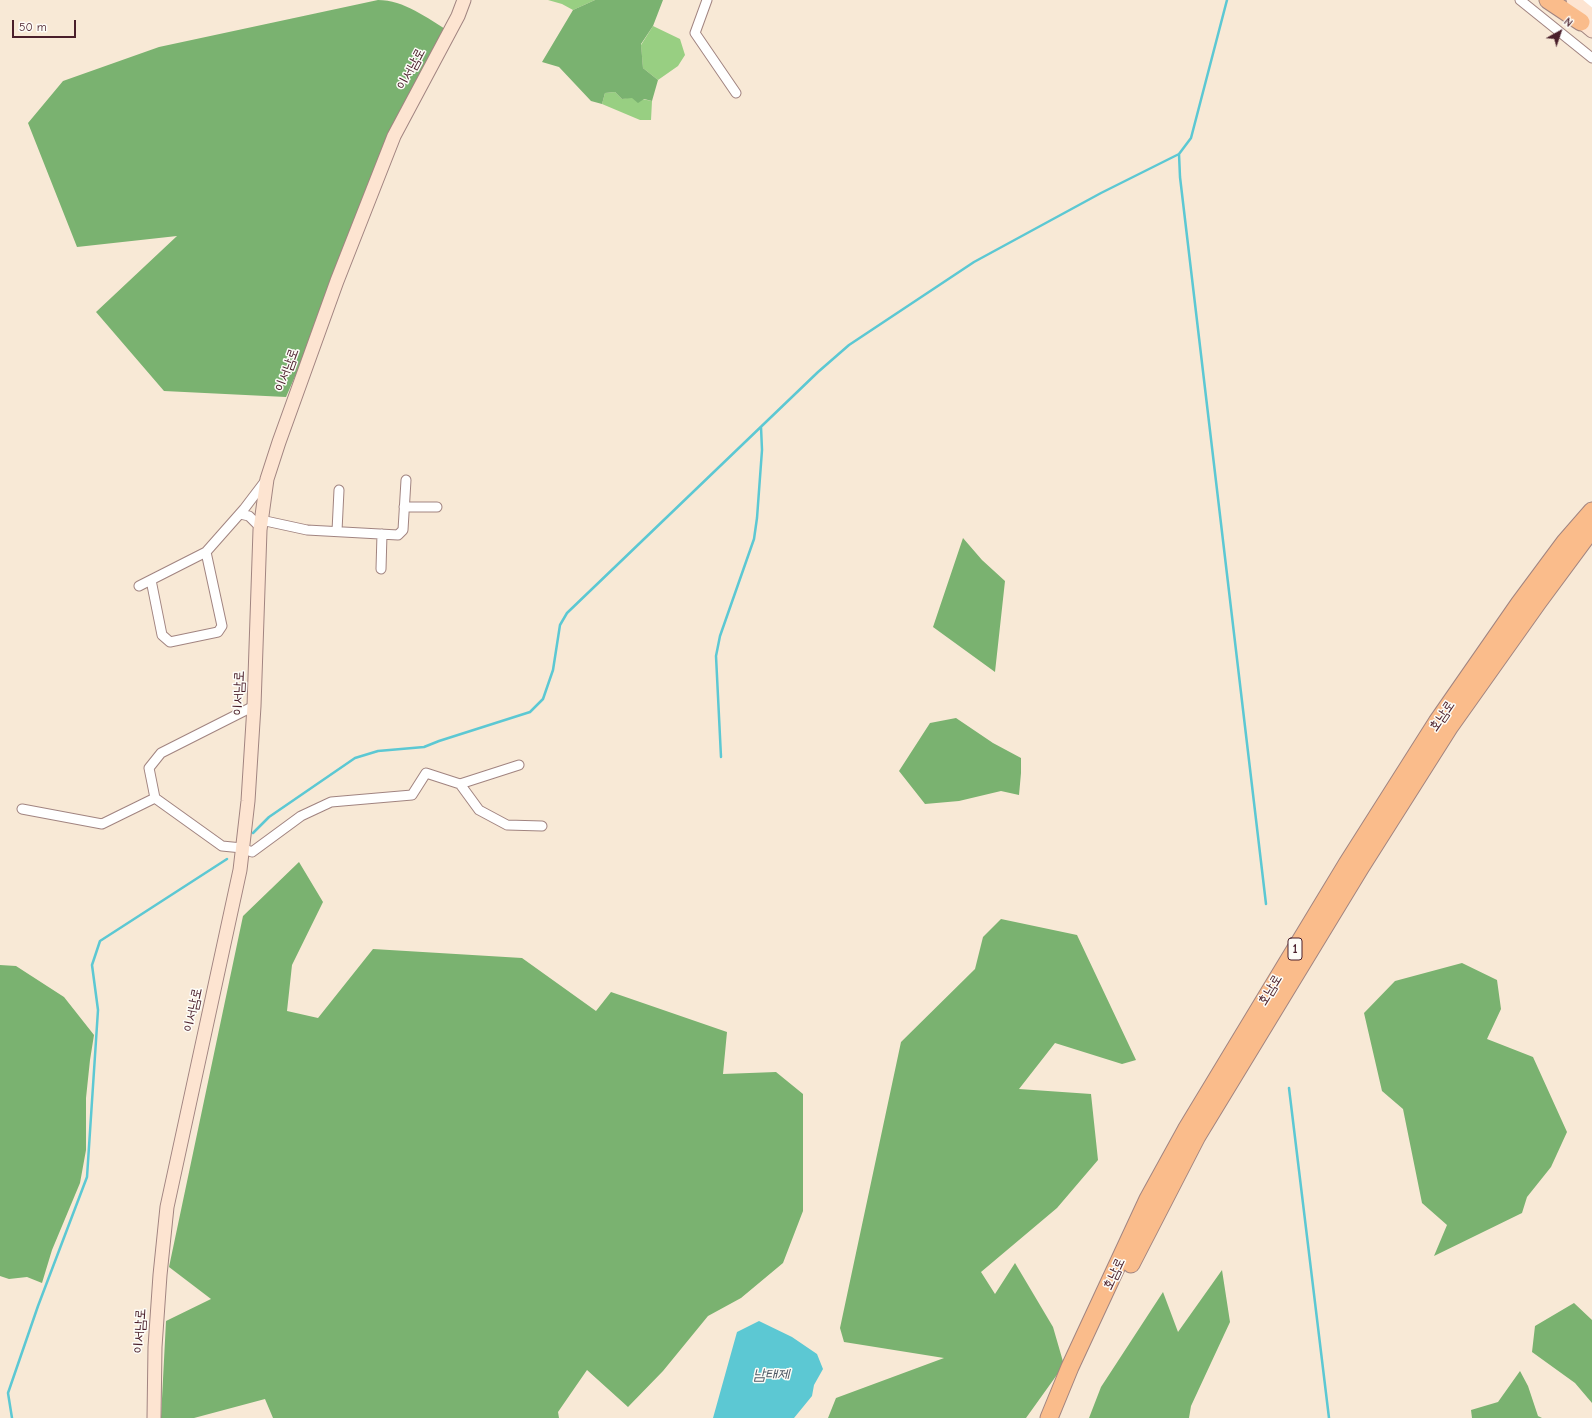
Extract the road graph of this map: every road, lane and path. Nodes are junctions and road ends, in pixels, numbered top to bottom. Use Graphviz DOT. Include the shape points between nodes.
graph roads {
  1 [pos="464,0"];
  2 [pos="707,0"];
  3 [pos="1520,0"];
  4 [pos="1548,0"];
  5 [pos="1556,0"];
  6 [pos="1572,0"];
  7 [pos="1587,0"];
  8 [pos="1592,6"];
  9 [pos="1588,23"];
  10 [pos="1592,58"];
  11 [pos="736,93"];
  12 [pos="267,479"];
  13 [pos="406,480"];
  14 [pos="340,490"];
  15 [pos="404,507"];
  16 [pos="437,507"];
  17 [pos="1592,511"];
  18 [pos="240,514"];
  19 [pos="261,523"];
  20 [pos="1592,529"];
  21 [pos="337,532"];
  22 [pos="382,534"];
  23 [pos="206,552"];
  24 [pos="381,569"];
  25 [pos="151,580"];
  26 [pos="139,586"];
  27 [pos="254,706"];
  28 [pos="519,765"];
  29 [pos="460,784"];
  30 [pos="155,798"];
  31 [pos="22,809"];
  32 [pos="542,826"];
  33 [pos="242,848"];
  34 [pos="154,1418"];
  35 [pos="1049,1418"];
  36 [pos="1062,1418"];
  1 -- 12 [label="main road, 이서남로" via="394,136 337,281"];
  2 -- 11 [label="street" via="695,33"];
  3 -- 10 [label="street"];
  4 -- 9 [label="highway"];
  5 -- 9 [label="main road"];
  6 -- 9 [label="main road"];
  7 -- 8 [label="street"];
  12 -- 18 [label="street"];
  12 -- 19 [label="main road, 이서남로"];
  13 -- 15 [label="street"];
  14 -- 21 [label="street"];
  15 -- 16 [label="street"];
  15 -- 22 [label="street" via="403,530 398,535"];
  17 -- 35 [label="highway, 호남로 / 1" via="1565,542 1519,604 1437,722 1190,1123 1148,1199"];
  18 -- 19 [label="street"];
  18 -- 23 [label="street"];
  19 -- 21 [label="street"];
  19 -- 27 [label="main road, 이서남로"];
  20 -- 36 [label="highway, 호남로 / 1" via="1450,726 1356,874 1205,1123 1165,1195 1121,1284"];
  21 -- 22 [label="street"];
  22 -- 24 [label="street"];
  23 -- 25 [label="street"];
  23 -- 25 [label="street" via="222,626 218,632 170,642 162,635"];
  25 -- 26 [label="street"];
  27 -- 30 [label="street" via="161,753 150,768"];
  27 -- 33 [label="main road, 이서남로" via="248,801"];
  28 -- 29 [label="street"];
  29 -- 32 [label="street" via="479,810 507,825"];
  29 -- 33 [label="street" via="426,773 412,795 331,802 301,816 252,852"];
  30 -- 31 [label="street" via="102,824"];
  30 -- 33 [label="street" via="222,846"];
  33 -- 34 [label="main road, 이서남로" via="240,870 168,1207 159,1282"];
}
